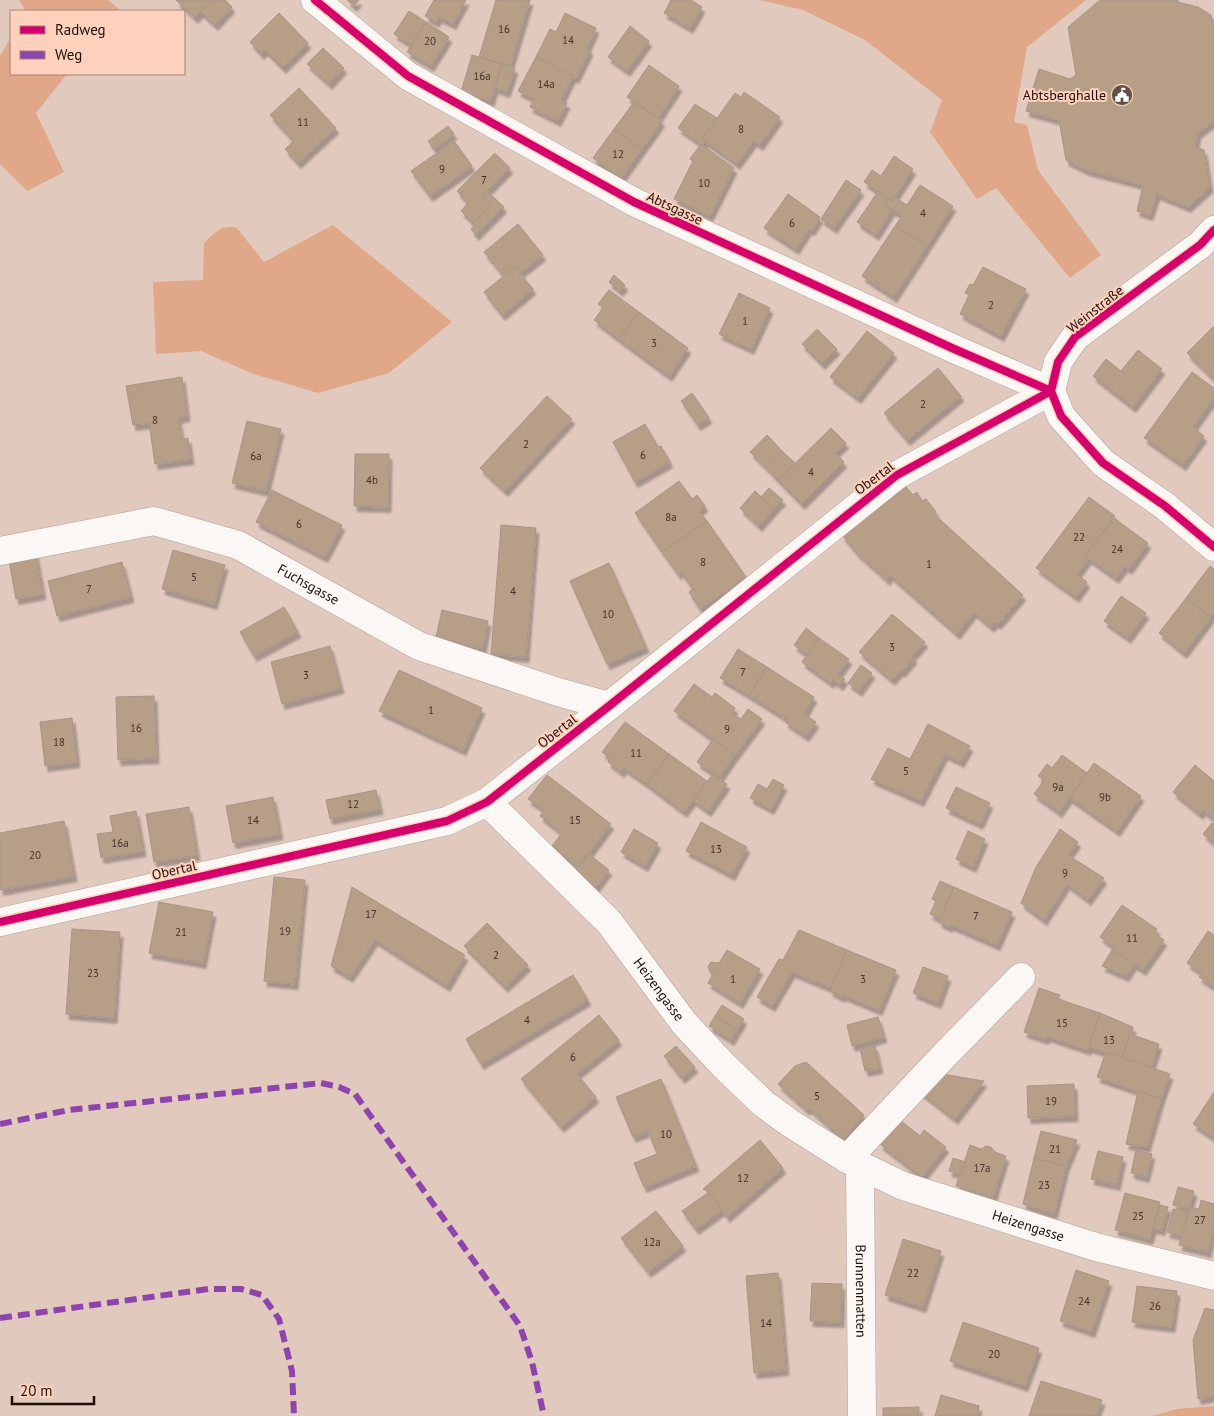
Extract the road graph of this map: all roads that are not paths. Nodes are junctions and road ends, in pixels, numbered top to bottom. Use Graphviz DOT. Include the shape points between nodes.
graph roads {
  1 [pos="315,0"];
  2 [pos="1209,245"];
  3 [pos="1051,391"];
  4 [pos="1214,547"];
  5 [pos="0,551"];
  6 [pos="609,706"];
  7 [pos="487,802"];
  8 [pos="0,922"];
  9 [pos="1021,977"];
  10 [pos="854,1162"];
  11 [pos="1214,1276"];
  12 [pos="862,1416"];
  1 -- 3 [label="street, Abtsgasse" via="408,76 634,202"];
  2 -- 3 [label="street, Weinstraße" via="1075,338 1058,362"];
  3 -- 4 [label="street" via="1061,416 1103,463 1165,506"];
  3 -- 6 [label="street, Obertal" via="897,475"];
  5 -- 6 [label="street, Fuchsgasse" via="154,521 238,545 419,646"];
  6 -- 7 [label="street, Obertal"];
  7 -- 8 [label="street, Obertal" via="447,821"];
  7 -- 10 [label="street, Heizengasse" via="609,922 684,1023 724,1066 764,1104"];
  9 -- 10 [label="street" via="937,1063"];
  10 -- 11 [label="street, Heizengasse" via="903,1186 1087,1244"];
  10 -- 12 [label="street, Brunnenmatten"];
}
